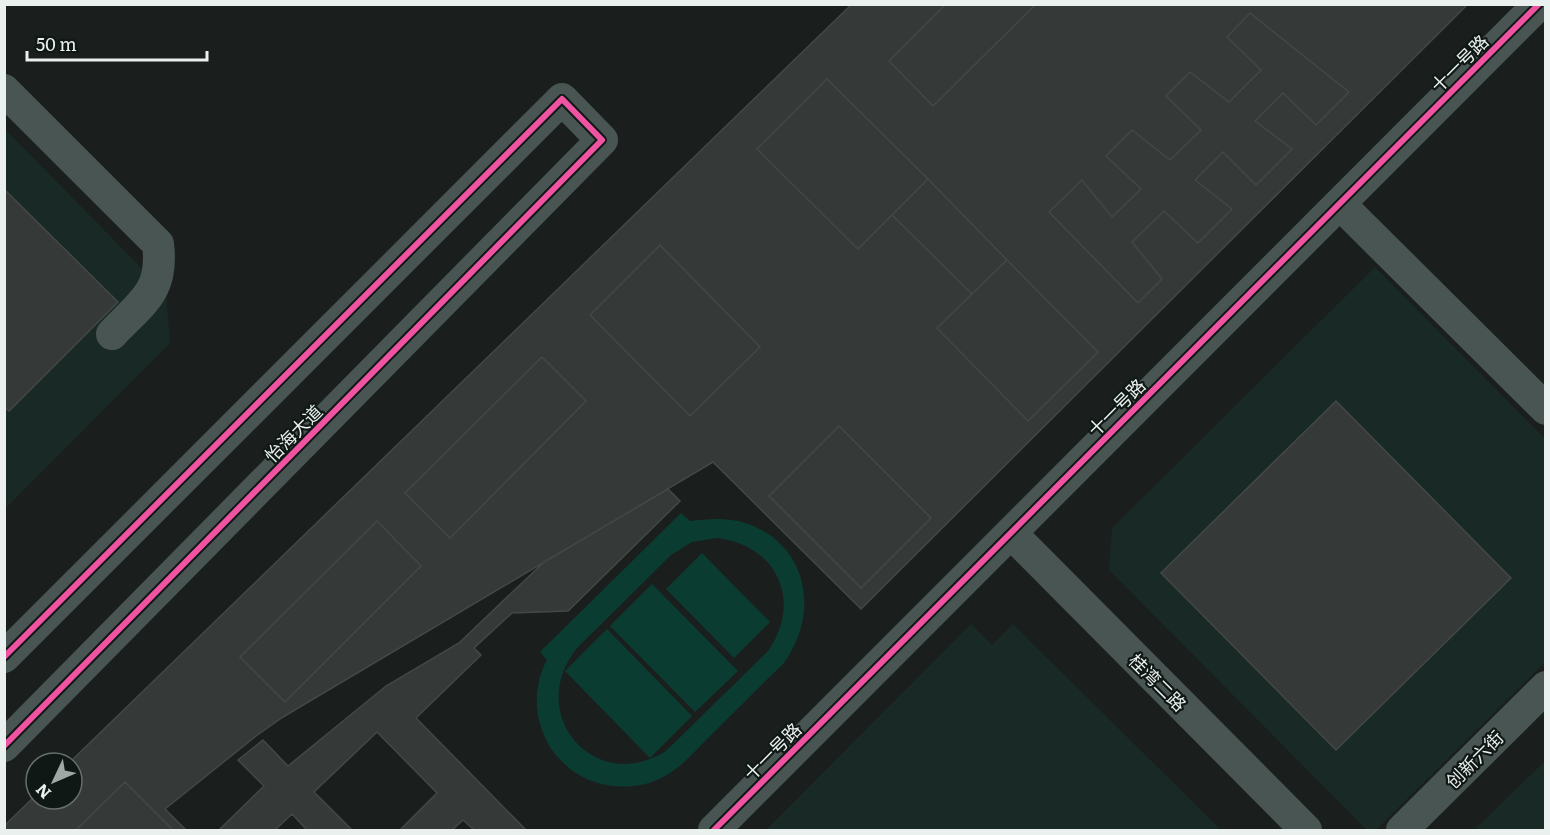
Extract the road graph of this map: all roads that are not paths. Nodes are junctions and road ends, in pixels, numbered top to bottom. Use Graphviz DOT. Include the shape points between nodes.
graph roads {
  1 [pos="1539,4"];
  2 [pos="1545,22"];
  3 [pos="4,90"];
  4 [pos="1352,216"];
  5 [pos="112,333"];
  6 [pos="1545,409"];
  7 [pos="1011,533"];
  8 [pos="4,657"];
  9 [pos="1545,687"];
  10 [pos="4,746"];
  11 [pos="714,831"];
  12 [pos="738,831"];
  13 [pos="1306,831"];
  14 [pos="1402,831"];
  1 -- 7 [label="street, 十一号路"];
  2 -- 4 [label="street"];
  3 -- 5 [label="street" via="158,244 157,282"];
  4 -- 6 [label="street"];
  4 -- 12 [label="street"];
  7 -- 11 [label="street, 十一号路"];
  7 -- 13 [label="street, 桂湾二路, bridge"];
  8 -- 10 [label="street, 怡海大道" via="562,99 602,140"];
  9 -- 14 [label="street, 创新六街"];
}
